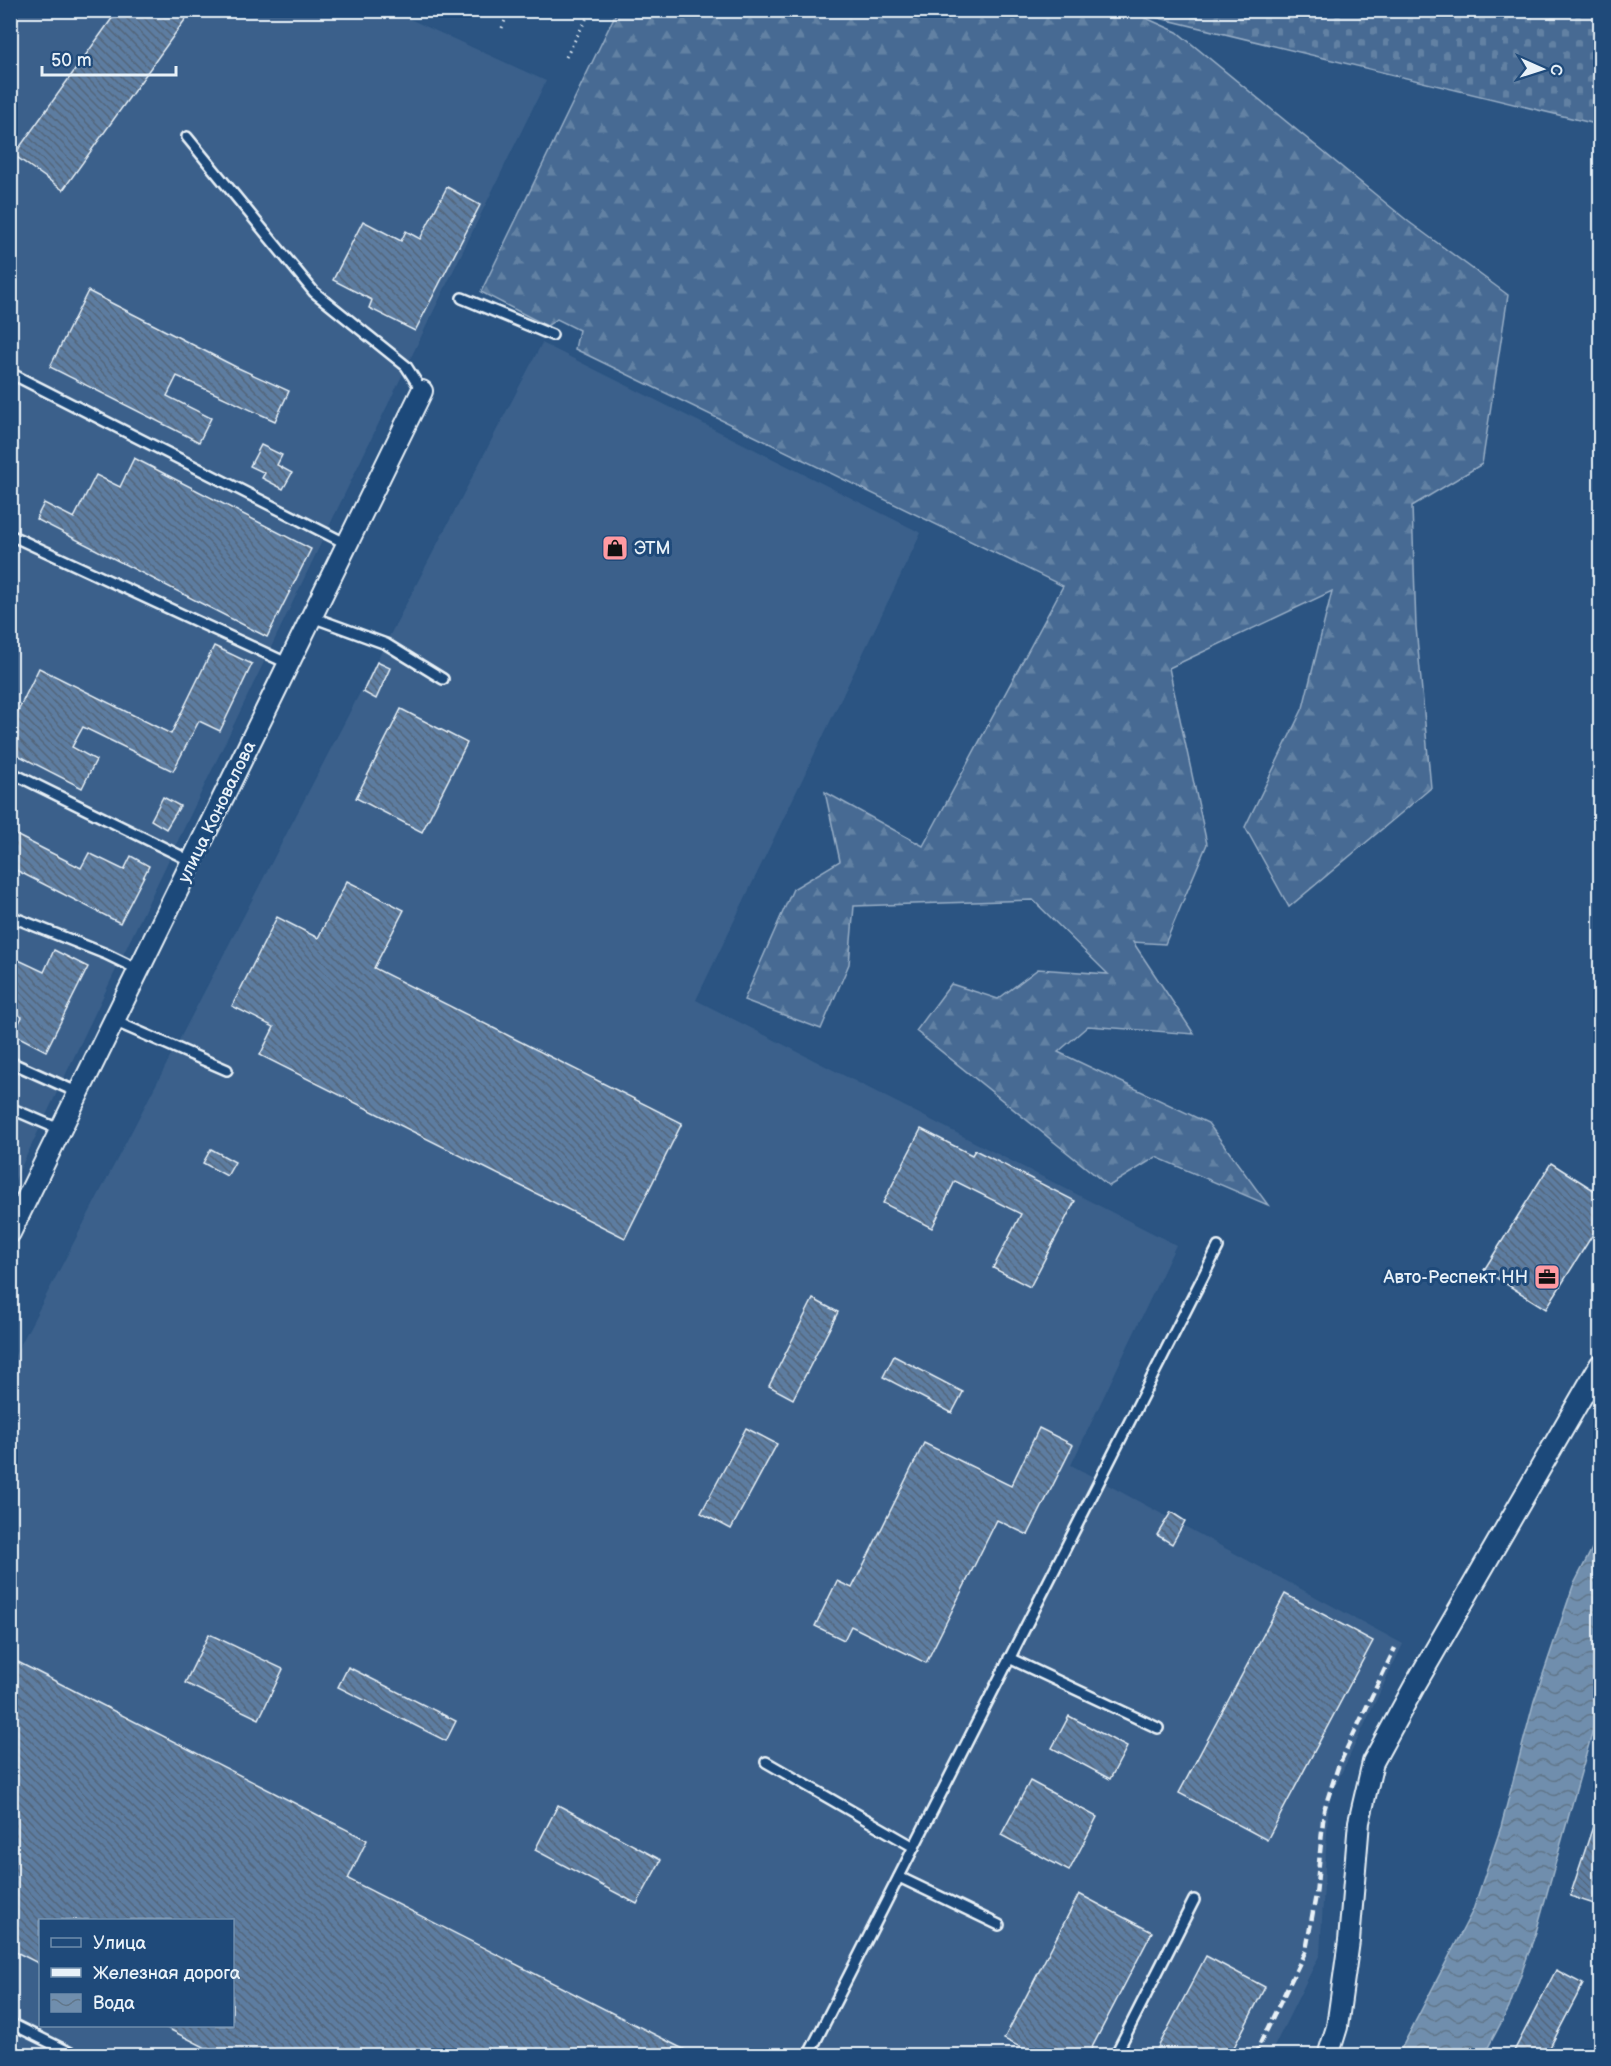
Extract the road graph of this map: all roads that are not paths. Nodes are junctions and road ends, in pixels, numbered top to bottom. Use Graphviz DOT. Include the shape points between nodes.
graph roads {
  1 [pos="187,137"];
  2 [pos="462,298"];
  3 [pos="552,335"];
  4 [pos="10,373"];
  5 [pos="422,391"];
  6 [pos="10,535"];
  7 [pos="348,544"];
  8 [pos="312,616"];
  9 [pos="289,664"];
  10 [pos="443,679"];
  11 [pos="10,772"];
  12 [pos="192,862"];
  13 [pos="10,916"];
  14 [pos="140,970"];
  15 [pos="114,1021"];
  16 [pos="10,1062"];
  17 [pos="227,1070"];
  18 [pos="79,1093"];
  19 [pos="10,1108"];
  20 [pos="61,1130"];
  21 [pos="10,1233"];
  22 [pos="1218,1247"];
  23 [pos="1600,1365"];
  24 [pos="1009,1658"];
  25 [pos="1158,1728"];
  26 [pos="766,1762"];
  27 [pos="914,1847"];
  28 [pos="898,1877"];
  29 [pos="1194,1900"];
  30 [pos="999,1925"];
  31 [pos="10,2023"];
  32 [pos="77,2055"];
  33 [pos="808,2055"];
  34 [pos="1115,2055"];
  35 [pos="1328,2055"];
  1 -- 5 [label="lane" via="314,292 406,366"];
  2 -- 3 [label="lane"];
  4 -- 7 [label="lane"];
  5 -- 7 [label="street, улица Коновалова"];
  6 -- 9 [label="lane"];
  7 -- 8 [label="street, улица Коновалова"];
  8 -- 9 [label="street, улица Коновалова"];
  8 -- 10 [label="lane" via="386,644"];
  9 -- 12 [label="street, улица Коновалова"];
  11 -- 12 [label="lane"];
  12 -- 14 [label="street, улица Коновалова"];
  13 -- 14 [label="lane"];
  14 -- 15 [label="street, улица Коновалова"];
  15 -- 17 [label="lane"];
  15 -- 18 [label="street, улица Коновалова"];
  16 -- 18 [label="lane"];
  18 -- 20 [label="street, улица Коновалова"];
  19 -- 20 [label="lane"];
  20 -- 21 [label="street, улица Коновалова"];
  22 -- 24 [label="lane"];
  23 -- 35 [label="street" via="1373,1762 1359,1822 1348,1941 1336,2027"];
  24 -- 25 [label="lane"];
  24 -- 27 [label="lane"];
  26 -- 27 [label="lane"];
  27 -- 28 [label="lane"];
  28 -- 30 [label="lane"];
  28 -- 33 [label="lane"];
  29 -- 34 [label="lane"];
  31 -- 32 [label="lane"];
}
